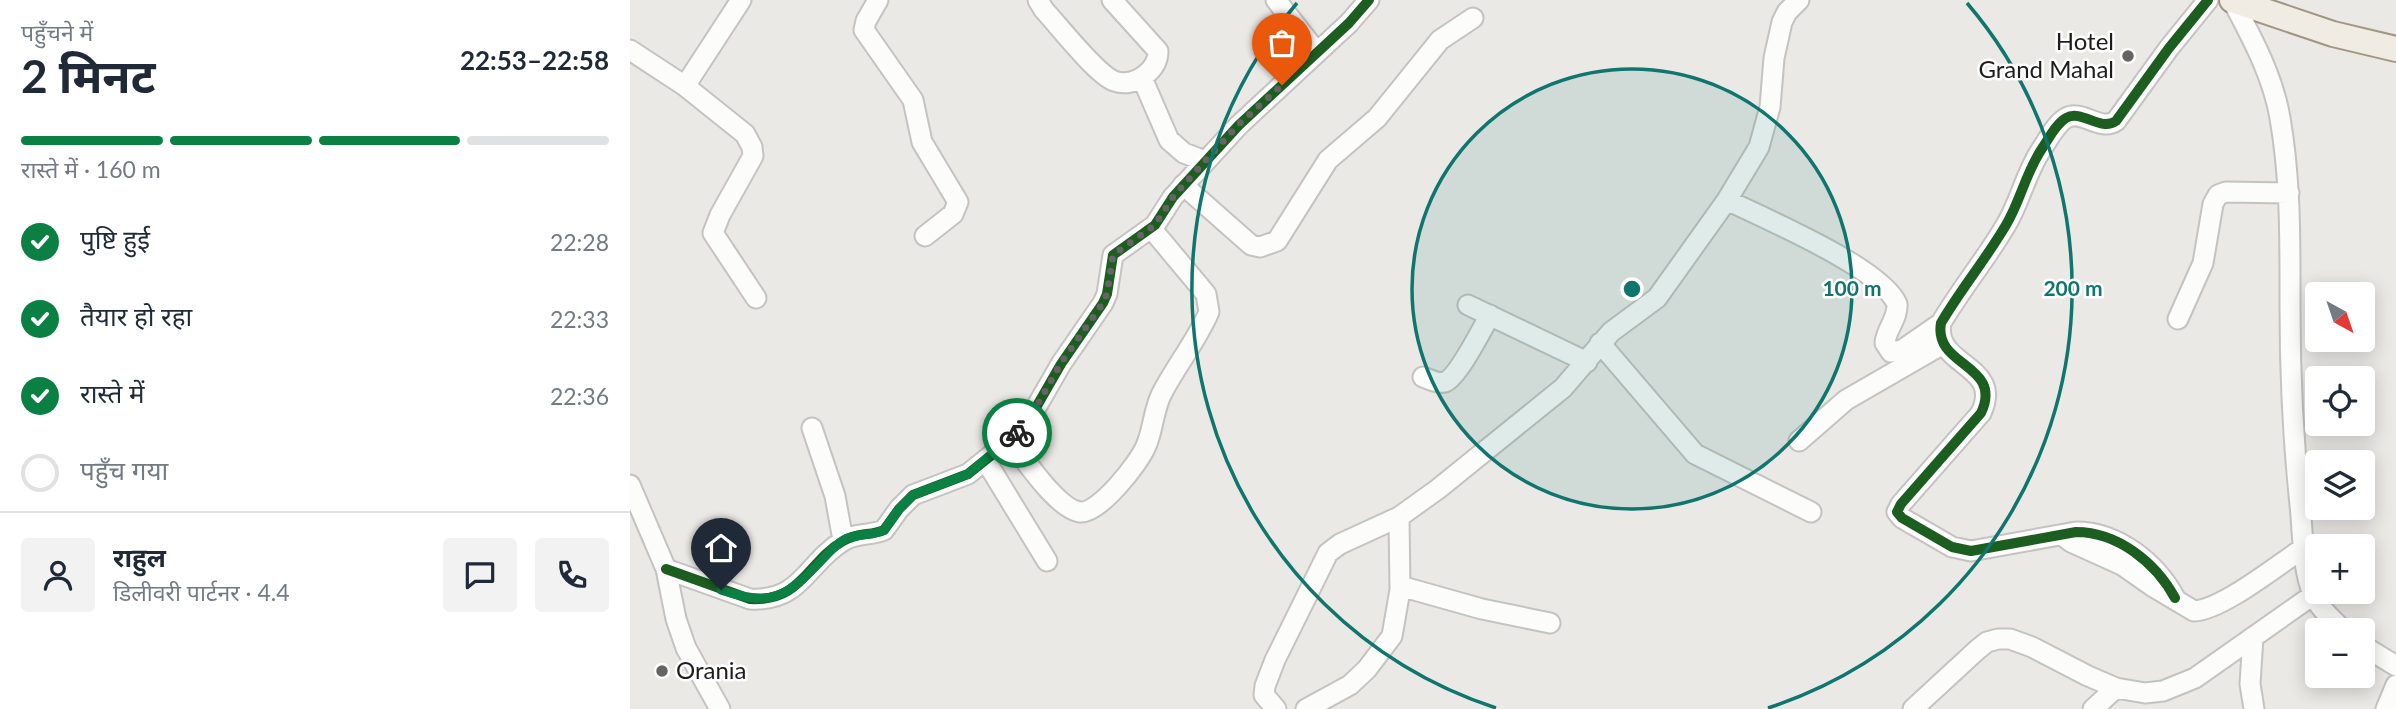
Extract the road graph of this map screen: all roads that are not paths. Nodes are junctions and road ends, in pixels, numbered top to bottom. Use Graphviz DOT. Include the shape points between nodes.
graph roads {
  1 [pos="741,0"];
  2 [pos="878,0"];
  3 [pos="1038,0"];
  4 [pos="1112,0"];
  5 [pos="1276,0"];
  6 [pos="1369,0"];
  7 [pos="2208,0"];
  8 [pos="2232,0"];
  9 [pos="1794,1"];
  10 [pos="1473,18"];
  11 [pos="2396,49"];
  12 [pos="630,50"];
  13 [pos="1316,51"];
  14 [pos="1142,78"];
  15 [pos="685,86"];
  16 [pos="1205,161"];
  17 [pos="1183,185"];
  18 [pos="2289,193"];
  19 [pos="1727,200"];
  20 [pos="1151,228"];
  21 [pos="925,236"];
  22 [pos="756,298"];
  23 [pos="1468,305"];
  24 [pos="1490,315"];
  25 [pos="2178,319"];
  26 [pos="1941,323"];
  27 [pos="1600,343"];
  28 [pos="1943,344"];
  29 [pos="1587,362"];
  30 [pos="1423,377"];
  31 [pos="812,428"];
  32 [pos="1010,441"];
  33 [pos="1799,441"];
  34 [pos="986,461"];
  35 [pos="631,490"];
  36 [pos="1811,512"];
  37 [pos="1399,517"];
  38 [pos="843,540"];
  39 [pos="2305,547"];
  40 [pos="1047,561"];
  41 [pos="666,569"];
  42 [pos="1400,586"];
  43 [pos="2305,601"];
  44 [pos="2319,604"];
  45 [pos="2332,618"];
  46 [pos="1550,623"];
  47 [pos="2253,637"];
  48 [pos="2375,654"];
  49 [pos="2396,666"];
  50 [pos="2396,685"];
  51 [pos="2116,688"];
  52 [pos="720,709"];
  53 [pos="1276,709"];
  54 [pos="1306,709"];
  55 [pos="1913,709"];
  56 [pos="2093,709"];
  57 [pos="2254,709"];
  58 [pos="2386,709"];
  1 -- 15 [label="street"];
  2 -- 21 [label="street" via="864,30 913,100 922,142 958,202 953,214"];
  3 -- 14 [label="street" via="1110,79 1126,83"];
  4 -- 14 [label="street" via="1158,51 1154,66"];
  5 -- 13 [label="street"];
  6 -- 13 [label="street"];
  7 -- 26 [label="street" via="2116,121 2104,125 2075,116 2058,125 2029,171 2007,223"];
  8 -- 11 [label="main road" via="2333,34"];
  8 -- 18 [label="street" via="2273,90"];
  9 -- 19 [label="street" via="1782,22 1762,138"];
  10 -- 17 [label="street" via="1432,47 1377,118 1328,160 1277,241 1251,245"];
  12 -- 15 [label="street"];
  13 -- 16 [label="street"];
  14 -- 16 [label="street" via="1169,140 1184,153"];
  15 -- 22 [label="street" via="745,134 752,148 753,156 713,233"];
  16 -- 17 [label="street"];
  17 -- 20 [label="street"];
  18 -- 25 [label="street" via="2218,195 2203,263"];
  18 -- 39 [label="street" via="2294,455"];
  19 -- 26 [label="street" via="1851,262 1889,291 1897,304 1885,338 1891,352 1902,350"];
  19 -- 27 [label="street" via="1657,298"];
  20 -- 32 [label="street" via="1113,255 1103,303 1030,418"];
  20 -- 32 [label="street" via="1206,294 1209,312 1162,393 1138,460 1102,502 1080,512 1056,496"];
  23 -- 24 [label="street"];
  24 -- 29 [label="street"];
  24 -- 30 [label="street" via="1447,381"];
  26 -- 28 [label="street"];
  27 -- 29 [label="street"];
  27 -- 36 [label="street" via="1695,454"];
  28 -- 33 [label="street" via="1846,400"];
  28 -- 39 [label="street" via="1983,382 1986,403 1901,504 1897,512 1912,524 1961,551 2088,533 2132,551 2159,573 2175,598 2191,610 2210,607"];
  29 -- 37 [label="street" via="1551,399"];
  31 -- 38 [label="street" via="835,496"];
  32 -- 34 [label="street"];
  34 -- 38 [label="street" via="955,481 913,495 881,532"];
  34 -- 40 [label="street"];
  35 -- 41 [label="street"];
  37 -- 42 [label="street"];
  37 -- 53 [label="street" via="1328,553 1265,686 1264,695"];
  38 -- 41 [label="street" via="803,580 770,598 750,599"];
  41 -- 52 [label="street" via="686,648"];
  42 -- 46 [label="street"];
  42 -- 54 [label="street" via="1388,645 1350,685"];
  43 -- 47 [label="street"];
  44 -- 45 [label="street"];
  47 -- 51 [label="street" via="2179,686 2146,693"];
  47 -- 57 [label="street" via="2250,684"];
  48 -- 49 [label="street"];
  50 -- 58 [label="street"];
  51 -- 55 [label="street" via="2020,642 1998,639 1977,650"];
  51 -- 56 [label="street"];
}
